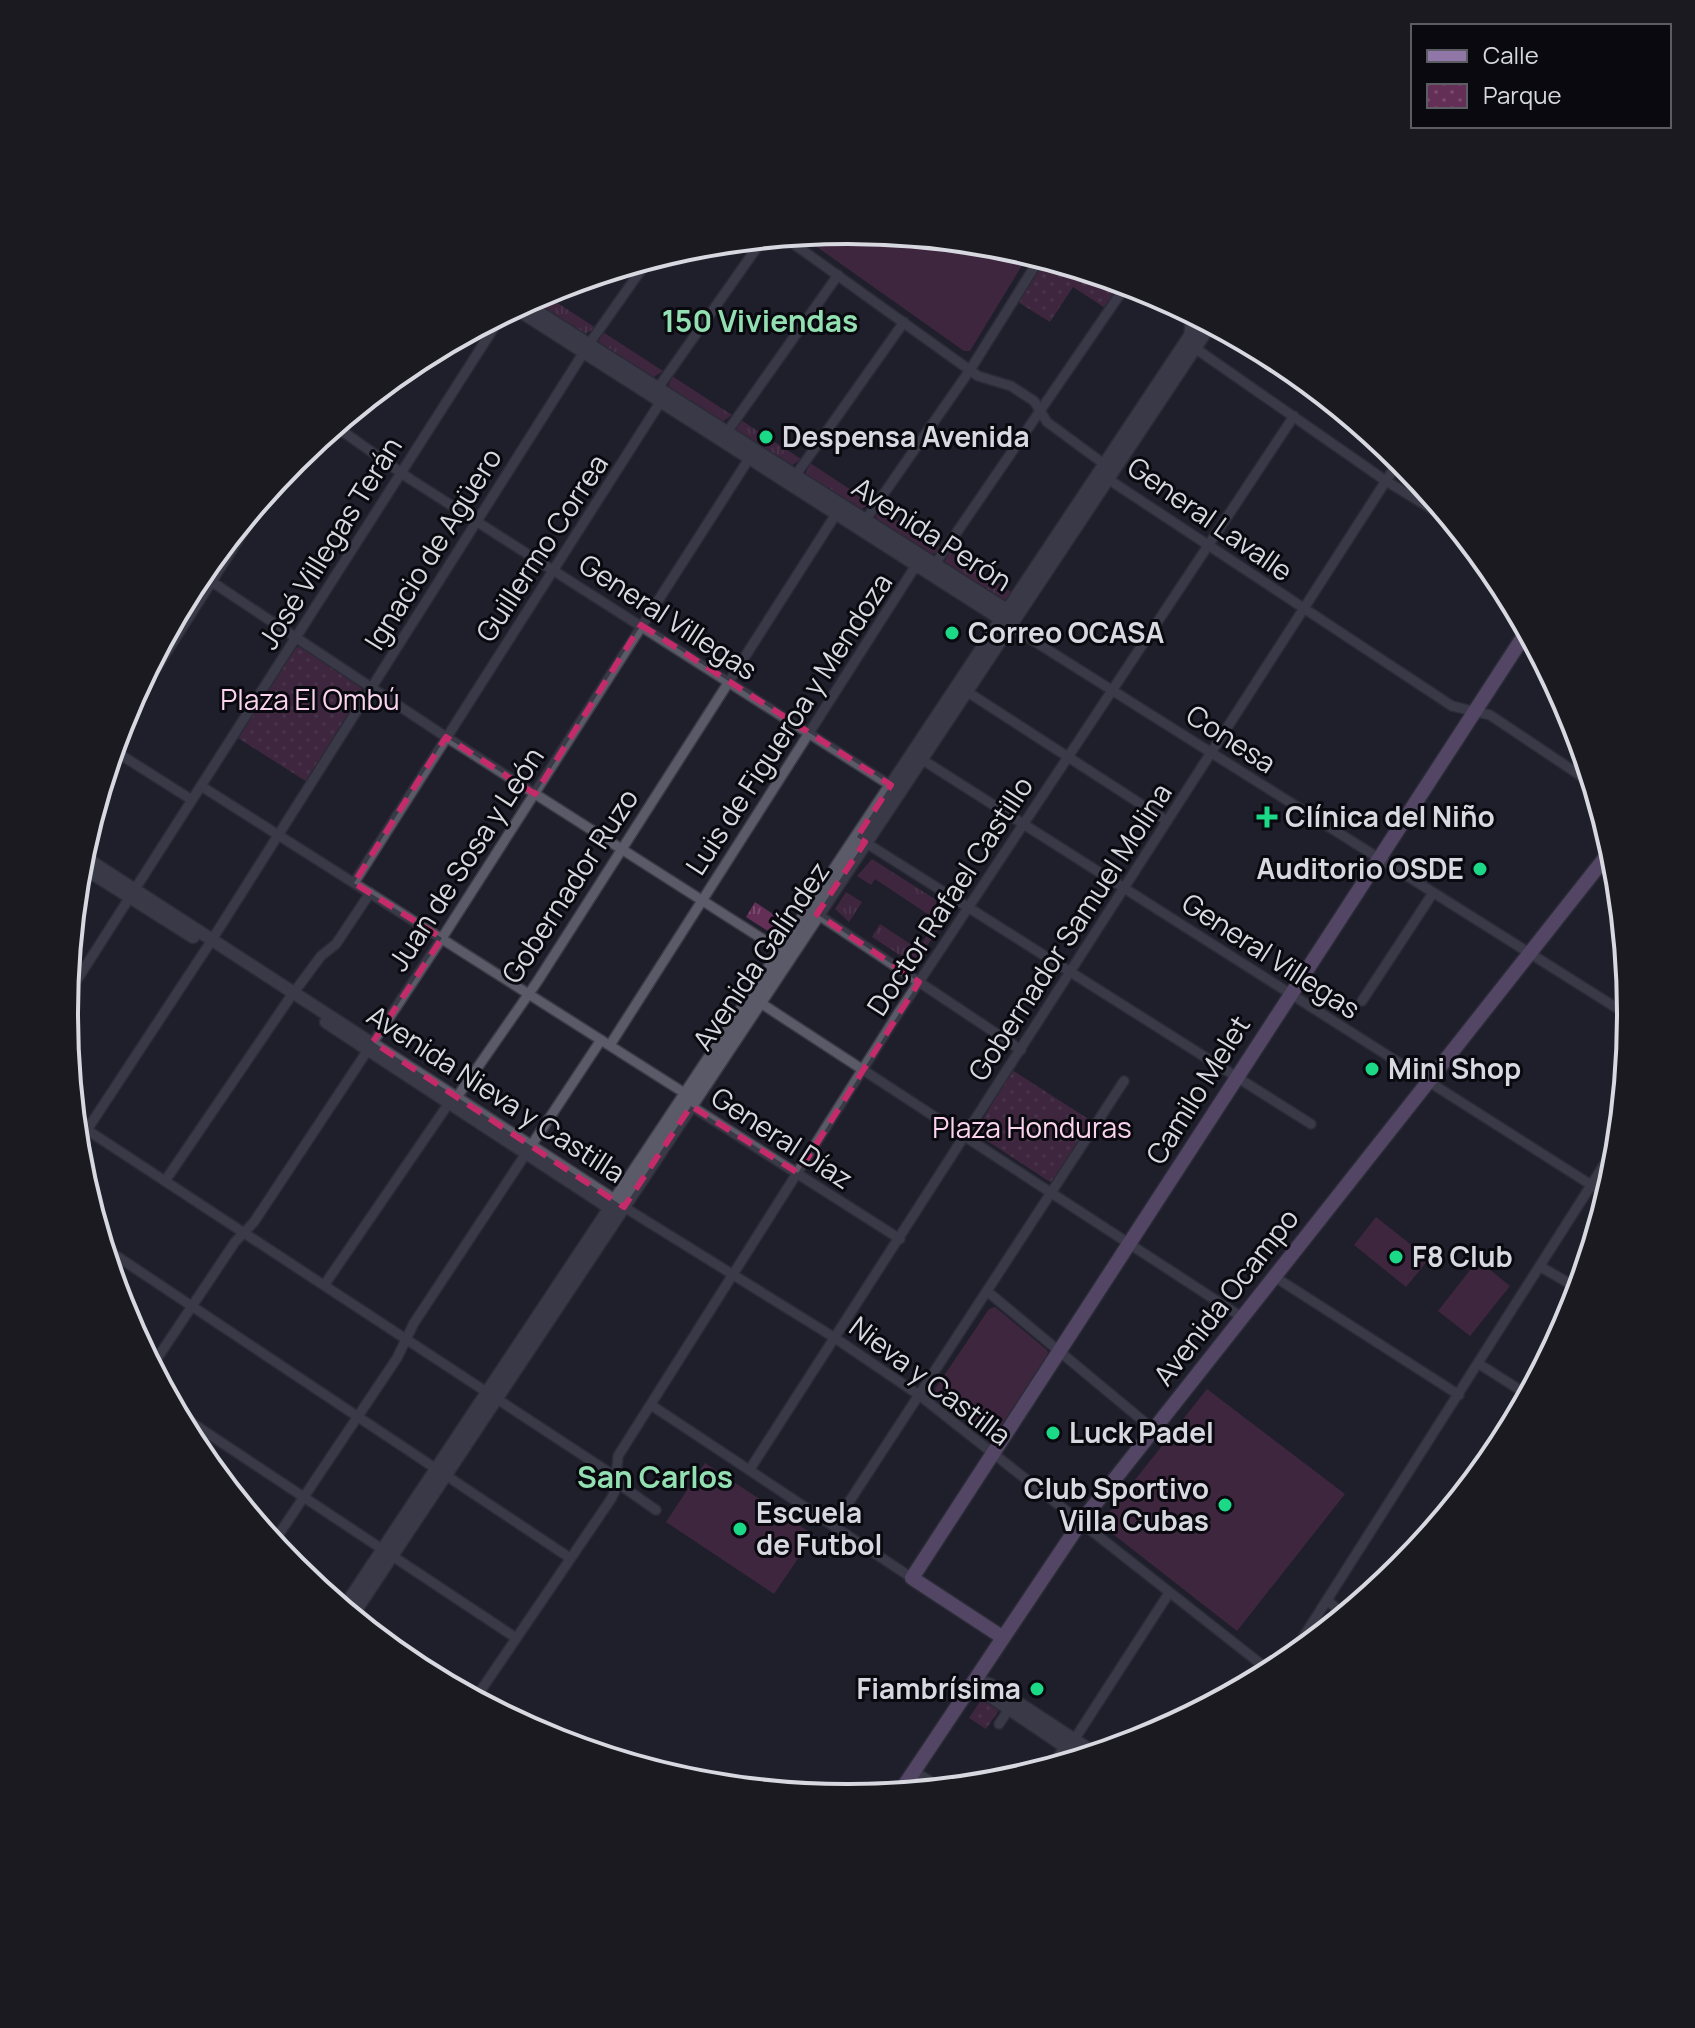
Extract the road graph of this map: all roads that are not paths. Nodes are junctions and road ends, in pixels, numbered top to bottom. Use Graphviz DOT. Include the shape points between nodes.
graph roads {
  1 [pos="797,246"];
  2 [pos="756,250"];
  3 [pos="1034,268"];
  4 [pos="638,274"];
  5 [pos="838,275"];
  6 [pos="1120,295"];
  7 [pos="535,311"];
  8 [pos="527,315"];
  9 [pos="904,322"];
  10 [pos="1192,326"];
  11 [pos="1197,329"];
  12 [pos="1203,332"];
  13 [pos="491,333"];
  14 [pos="1190,345"];
  15 [pos="587,348"];
  16 [pos="970,370"];
  17 [pos="659,395"];
  18 [pos="1041,413"];
  19 [pos="1294,416"];
  20 [pos="344,432"];
  21 [pos="727,432"];
  22 [pos="752,454"];
  23 [pos="1104,464"];
  24 [pos="1393,471"];
  25 [pos="402,472"];
  26 [pos="795,476"];
  27 [pos="1108,479"];
  28 [pos="1386,481"];
  29 [pos="1422,503"];
  30 [pos="839,509"];
  31 [pos="477,521"];
  32 [pos="862,524"];
  33 [pos="1208,547"];
  34 [pos="929,566"];
  35 [pos="554,570"];
  36 [pos="215,577"];
  37 [pos="212,581"];
  38 [pos="1303,611"];
  39 [pos="1006,618"];
  40 [pos="641,625"];
  41 [pos="179,632"];
  42 [pos="298,636"];
  43 [pos="1520,641"];
  44 [pos="728,681"];
  45 [pos="372,686"];
  46 [pos="1112,688"];
  47 [pos="966,691"];
  48 [pos="1476,710"];
  49 [pos="808,733"];
  50 [pos="446,737"];
  51 [pos="1212,754"];
  52 [pos="123,756"];
  53 [pos="917,756"];
  54 [pos="1067,757"];
  55 [pos="1578,774"];
  56 [pos="201,786"];
  57 [pos="895,788"];
  58 [pos="535,794"];
  59 [pos="192,800"];
  60 [pos="1167,821"];
  61 [pos="1023,824"];
  62 [pos="278,835"];
  63 [pos="861,840"];
  64 [pos="621,850"];
  65 [pos="1377,859"];
  66 [pos="1602,862"];
  67 [pos="93,864"];
  68 [pos="92,872"];
  69 [pos="354,883"];
  70 [pos="1125,888"];
  71 [pos="370,893"];
  72 [pos="1433,893"];
  73 [pos="132,894"];
  74 [pos="702,901"];
  75 [pos="970,906"];
  76 [pos="817,914"];
  77 [pos="442,938"];
  78 [pos="209,942"];
  79 [pos="1531,952"];
  80 [pos="786,953"];
  81 [pos="1071,972"];
  82 [pos="80,976"];
  83 [pos="919,982"];
  84 [pos="528,993"];
  85 [pos="1290,994"];
  86 [pos="293,996"];
  87 [pos="1362,1001"];
  88 [pos="759,1002"];
  89 [pos="1617,1008"];
  90 [pos="606,1042"];
  91 [pos="371,1046"];
  92 [pos="1021,1050"];
  93 [pos="864,1069"];
  94 [pos="1237,1077"];
  95 [pos="1124,1081"];
  96 [pos="1429,1082"];
  97 [pos="453,1100"];
  98 [pos="688,1100"];
  99 [pos="1311,1124"];
  100 [pos="87,1130"];
  101 [pos="966,1136"];
  102 [pos="530,1150"];
  103 [pos="1601,1170"];
  104 [pos="798,1173"];
  105 [pos="165,1181"];
  106 [pos="1591,1185"];
  107 [pos="1597,1188"];
  108 [pos="1054,1193"];
  109 [pos="617,1205"];
  110 [pos="244,1232"];
  111 [pos="900,1239"];
  112 [pos="1132,1243"];
  113 [pos="118,1257"];
  114 [pos="1541,1267"];
  115 [pos="734,1275"];
  116 [pos="1275,1277"];
  117 [pos="1568,1282"];
  118 [pos="325,1284"];
  119 [pos="988,1292"];
  120 [pos="192,1306"];
  121 [pos="1243,1318"];
  122 [pos="835,1338"];
  123 [pos="406,1340"];
  124 [pos="1061,1351"];
  125 [pos="158,1356"];
  126 [pos="1479,1364"];
  127 [pos="1519,1389"];
  128 [pos="919,1395"];
  129 [pos="1459,1395"];
  130 [pos="492,1396"];
  131 [pos="651,1405"];
  132 [pos="358,1416"];
  133 [pos="199,1427"];
  134 [pos="1154,1430"];
  135 [pos="993,1454"];
  136 [pos="618,1456"];
  137 [pos="596,1464"];
  138 [pos="750,1469"];
  139 [pos="441,1473"];
  140 [pos="616,1479"];
  141 [pos="304,1497"];
  142 [pos="656,1510"];
  143 [pos="1080,1523"];
  144 [pos="834,1525"];
  145 [pos="280,1533"];
  146 [pos="388,1553"];
  147 [pos="570,1558"];
  148 [pos="912,1578"];
  149 [pos="1169,1593"];
  150 [pos="1327,1600"];
  151 [pos="350,1601"];
  152 [pos="357,1607"];
  153 [pos="1336,1608"];
  154 [pos="1308,1630"];
  155 [pos="1002,1637"];
  156 [pos="516,1638"];
  157 [pos="1260,1663"];
  158 [pos="975,1680"];
  159 [pos="481,1690"];
  160 [pos="1009,1709"];
  161 [pos="999,1724"];
  162 [pos="1069,1743"];
  163 [pos="1080,1747"];
  164 [pos="1074,1749"];
  165 [pos="1062,1753"];
  166 [pos="914,1771"];
  167 [pos="927,1779"];
  168 [pos="907,1781"];
  1 -- 5 [label="street, General Lavalle"];
  2 -- 17 [label="street, Guillermo Correa"];
  3 -- 16 [label="street"];
  4 -- 15 [label="street, Ignacio de Agüero"];
  5 -- 9 [label="street, General Lavalle"];
  5 -- 21 [label="street"];
  6 -- 18 [label="street, Luis de Figueroa y Mendoza"];
  7 -- 15 [label="main road, Avenida Perón"];
  8 -- 15 [label="main road, Avenida Perón"];
  9 -- 16 [label="street, General Lavalle"];
  9 -- 26 [label="street"];
  10 -- 14 [label="street"];
  11 -- 14 [label="main road, Avenida Galíndez"];
  12 -- 14 [label="main road, Avenida Galíndez"];
  13 -- 25 [label="street, José Villegas Terán"];
  14 -- 19 [label="street"];
  14 -- 23 [label="main road, Avenida Galíndez"];
  14 -- 27 [label="main road, Avenida Galíndez"];
  15 -- 17 [label="main road, Avenida Perón"];
  15 -- 31 [label="street, Ignacio de Agüero"];
  16 -- 18 [label="street, General Lavalle" via="1011,386 1034,401"];
  16 -- 32 [label="street"];
  17 -- 21 [label="main road, Avenida Perón"];
  17 -- 22 [label="main road, Avenida Perón"];
  17 -- 35 [label="street, Guillermo Correa"];
  18 -- 23 [label="street, General Lavalle"];
  18 -- 34 [label="street, Luis de Figueroa y Mendoza"];
  19 -- 28 [label="street"];
  19 -- 33 [label="street, Doctor Rafael Castillo"];
  20 -- 25 [label="street, General Villegas"];
  21 -- 22 [label="main road, Avenida Perón"];
  22 -- 26 [label="main road, Avenida Perón"];
  22 -- 30 [label="main road, Avenida Perón"];
  22 -- 40 [label="street, Juan de Sosa y León"];
  23 -- 27 [label="street, General Lavalle"];
  23 -- 39 [label="main road, Avenida Galíndez"];
  24 -- 28 [label="street, Gobernador Samuel Molina"];
  25 -- 31 [label="street, General Villegas"];
  25 -- 42 [label="street, José Villegas Terán"];
  26 -- 30 [label="main road, Avenida Perón"];
  27 -- 33 [label="street, General Lavalle"];
  27 -- 39 [label="main road, Avenida Galíndez"];
  28 -- 29 [label="street"];
  28 -- 38 [label="street, Gobernador Samuel Molina"];
  30 -- 32 [label="main road, Avenida Perón"];
  30 -- 44 [label="street, Gobernador Ruzo"];
  31 -- 35 [label="street, General Villegas"];
  31 -- 45 [label="street, Ignacio de Agüero"];
  32 -- 34 [label="main road, Avenida Perón"];
  33 -- 38 [label="street, General Lavalle"];
  33 -- 46 [label="street, Doctor Rafael Castillo"];
  34 -- 39 [label="main road, Avenida Perón"];
  34 -- 49 [label="street, Luis de Figueroa y Mendoza" via="913,570"];
  35 -- 40 [label="street, General Villegas"];
  35 -- 50 [label="street, Guillermo Correa"];
  36 -- 37 [label="street"];
  37 -- 41 [label="street"];
  37 -- 42 [label="street"];
  38 -- 48 [label="street, General Lavalle" via="1452,706"];
  38 -- 51 [label="street, Gobernador Samuel Molina"];
  39 -- 46 [label="street, Conesa"];
  39 -- 47 [label="main road, Avenida Galíndez"];
  39 -- 53 [label="main road, Avenida Galíndez"];
  40 -- 44 [label="street, General Villegas"];
  40 -- 58 [label="street, Juan de Sosa y León"];
  42 -- 45 [label="street"];
  42 -- 56 [label="street, José Villegas Terán"];
  43 -- 48 [label="main road, Camilo Melet"];
  44 -- 49 [label="street, General Villegas"];
  44 -- 64 [label="street, Gobernador Ruzo"];
  45 -- 50 [label="street"];
  45 -- 62 [label="street, Ignacio de Agüero"];
  46 -- 51 [label="street, Conesa"];
  46 -- 54 [label="street, Doctor Rafael Castillo"];
  47 -- 53 [label="main road, Avenida Galíndez"];
  47 -- 54 [label="street"];
  48 -- 55 [label="street, General Lavalle"];
  48 -- 65 [label="main road, Camilo Melet"];
  49 -- 57 [label="street, General Villegas"];
  49 -- 74 [label="street, Luis de Figueroa y Mendoza"];
  50 -- 58 [label="street"];
  50 -- 69 [label="street, Guillermo Correa"];
  51 -- 60 [label="street, Gobernador Samuel Molina"];
  51 -- 65 [label="street, Conesa"];
  52 -- 59 [label="street"];
  53 -- 57 [label="main road, Avenida Galíndez"];
  53 -- 61 [label="street, General Villegas"];
  54 -- 60 [label="street"];
  54 -- 61 [label="street, Doctor Rafael Castillo"];
  56 -- 59 [label="street, José Villegas Terán"];
  56 -- 62 [label="street, General Díaz"];
  57 -- 63 [label="main road, Avenida Galíndez"];
  58 -- 64 [label="street"];
  58 -- 77 [label="street, Juan de Sosa y León"];
  59 -- 73 [label="street, José Villegas Terán"];
  60 -- 70 [label="street, Gobernador Samuel Molina"];
  61 -- 70 [label="street, General Villegas"];
  61 -- 75 [label="street, Doctor Rafael Castillo"];
  62 -- 69 [label="street, General Díaz"];
  62 -- 78 [label="street, Ignacio de Agüero"];
  63 -- 75 [label="street"];
  63 -- 76 [label="main road, Avenida Galíndez"];
  63 -- 80 [label="main road, Avenida Galíndez"];
  64 -- 74 [label="street"];
  64 -- 84 [label="street, Gobernador Ruzo"];
  65 -- 72 [label="street, Conesa"];
  65 -- 85 [label="main road, Camilo Melet"];
  66 -- 79 [label="main road, Avenida Ocampo"];
  67 -- 73 [label="main road, Avenida Nieva y Castilla"];
  68 -- 73 [label="main road, Avenida Nieva y Castilla"];
  69 -- 71 [label="street, General Díaz"];
  70 -- 81 [label="street, Gobernador Samuel Molina"];
  70 -- 85 [label="street, General Villegas"];
  71 -- 77 [label="street, General Díaz"];
  71 -- 86 [label="street"];
  72 -- 79 [label="street, Conesa"];
  72 -- 87 [label="street"];
  73 -- 78 [label="main road, Avenida Nieva y Castilla"];
  73 -- 82 [label="street, José Villegas Terán"];
  74 -- 80 [label="street"];
  74 -- 90 [label="street, Luis de Figueroa y Mendoza"];
  75 -- 81 [label="street"];
  75 -- 83 [label="street, Doctor Rafael Castillo"];
  76 -- 80 [label="main road, Avenida Galíndez"];
  76 -- 83 [label="street"];
  77 -- 84 [label="street, General Díaz"];
  77 -- 91 [label="street, Juan de Sosa y León"];
  78 -- 86 [label="main road, Avenida Nieva y Castilla"];
  78 -- 100 [label="street, Ignacio de Agüero"];
  79 -- 89 [label="street, Conesa"];
  79 -- 96 [label="main road, Avenida Ocampo"];
  80 -- 88 [label="main road, Avenida Galíndez"];
  80 -- 98 [label="main road, Avenida Galíndez"];
  81 -- 92 [label="street, Gobernador Samuel Molina"];
  81 -- 94 [label="street"];
  83 -- 92 [label="street"];
  83 -- 93 [label="street, Doctor Rafael Castillo"];
  84 -- 90 [label="street, General Díaz"];
  84 -- 97 [label="street, Gobernador Ruzo"];
  85 -- 94 [label="main road, Camilo Melet"];
  85 -- 96 [label="street, General Villegas"];
  86 -- 91 [label="main road, Avenida Nieva y Castilla"];
  86 -- 105 [label="street"];
  88 -- 93 [label="street"];
  88 -- 98 [label="main road, Avenida Galíndez"];
  90 -- 98 [label="street, General Díaz"];
  90 -- 102 [label="street, Luis de Figueroa y Mendoza"];
  91 -- 97 [label="main road, Avenida Nieva y Castilla"];
  91 -- 110 [label="street, Juan de Sosa y León"];
  92 -- 101 [label="street, Gobernador Samuel Molina"];
  93 -- 101 [label="street"];
  93 -- 104 [label="street, Doctor Rafael Castillo"];
  94 -- 99 [label="street"];
  94 -- 112 [label="main road, Camilo Melet"];
  95 -- 108 [label="street"];
  96 -- 106 [label="street, General Villegas"];
  96 -- 116 [label="main road, Avenida Ocampo"];
  97 -- 102 [label="main road, Avenida Nieva y Castilla"];
  97 -- 118 [label="street, Gobernador Ruzo"];
  98 -- 104 [label="street, General Díaz"];
  98 -- 109 [label="main road, Avenida Galíndez"];
  100 -- 105 [label="street"];
  101 -- 108 [label="street"];
  101 -- 111 [label="street, Gobernador Samuel Molina"];
  102 -- 109 [label="main road, Avenida Nieva y Castilla"];
  102 -- 123 [label="street, Luis de Figueroa y Mendoza"];
  103 -- 106 [label="street"];
  104 -- 111 [label="street, General Díaz"];
  104 -- 115 [label="street, Doctor Rafael Castillo"];
  105 -- 110 [label="street"];
  106 -- 107 [label="street, General Villegas"];
  106 -- 114 [label="street"];
  108 -- 112 [label="street"];
  108 -- 119 [label="street"];
  109 -- 115 [label="street, Nieva y Castilla"];
  109 -- 130 [label="main road, Avenida Galíndez"];
  110 -- 118 [label="street"];
  110 -- 120 [label="street, Juan de Sosa y León"];
  111 -- 122 [label="street, Gobernador Samuel Molina"];
  112 -- 121 [label="street"];
  112 -- 124 [label="main road, Camilo Melet"];
  113 -- 120 [label="street"];
  114 -- 117 [label="street"];
  114 -- 126 [label="street"];
  115 -- 122 [label="street, Nieva y Castilla"];
  115 -- 131 [label="street, Doctor Rafael Castillo"];
  116 -- 121 [label="main road, Avenida Ocampo"];
  116 -- 129 [label="street"];
  118 -- 123 [label="street"];
  119 -- 124 [label="street"];
  119 -- 128 [label="street"];
  120 -- 125 [label="street, Juan de Sosa y León"];
  120 -- 132 [label="street"];
  121 -- 134 [label="main road, Avenida Ocampo"];
  122 -- 128 [label="street, Nieva y Castilla"];
  122 -- 138 [label="street, Gobernador Samuel Molina"];
  123 -- 130 [label="street"];
  123 -- 132 [label="street, Luis de Figueroa y Mendoza"];
  124 -- 134 [label="street"];
  124 -- 135 [label="main road, Camilo Melet"];
  126 -- 127 [label="street"];
  126 -- 129 [label="street"];
  128 -- 135 [label="street, Nieva y Castilla"];
  128 -- 144 [label="street"];
  129 -- 150 [label="street"];
  130 -- 137 [label="street"];
  130 -- 139 [label="main road, Avenida Galíndez"];
  131 -- 136 [label="street, Doctor Rafael Castillo"];
  131 -- 138 [label="street"];
  132 -- 139 [label="street"];
  132 -- 141 [label="street, Luis de Figueroa y Mendoza"];
  133 -- 141 [label="street"];
  134 -- 143 [label="main road, Avenida Ocampo"];
  135 -- 143 [label="street, Nieva y Castilla"];
  135 -- 148 [label="main road, Camilo Melet"];
  136 -- 137 [label="street"];
  136 -- 140 [label="street"];
  137 -- 140 [label="street"];
  138 -- 144 [label="street"];
  139 -- 146 [label="main road, Avenida Galíndez"];
  139 -- 147 [label="street"];
  140 -- 142 [label="street"];
  140 -- 147 [label="street" via="611,1499"];
  141 -- 145 [label="street, Luis de Figueroa y Mendoza"];
  141 -- 146 [label="street"];
  143 -- 149 [label="street, Nieva y Castilla"];
  143 -- 155 [label="main road, Avenida Ocampo"];
  144 -- 148 [label="street"];
  146 -- 151 [label="main road, Avenida Galíndez"];
  146 -- 152 [label="main road, Avenida Galíndez"];
  146 -- 156 [label="street"];
  147 -- 156 [label="street"];
  148 -- 155 [label="main road"];
  149 -- 157 [label="street, Nieva y Castilla"];
  149 -- 162 [label="street"];
  150 -- 153 [label="street"];
  150 -- 154 [label="street"];
  155 -- 158 [label="main road, Avenida Ocampo"];
  156 -- 159 [label="street"];
  158 -- 160 [label="main road"];
  158 -- 162 [label="main road" via="991,1685"];
  158 -- 166 [label="main road, Avenida Ocampo"];
  160 -- 161 [label="street"];
  160 -- 162 [label="main road"];
  162 -- 163 [label="main road"];
  162 -- 164 [label="main road"];
  162 -- 165 [label="street"];
  166 -- 167 [label="street"];
  166 -- 168 [label="main road, Avenida Ocampo"];
}
